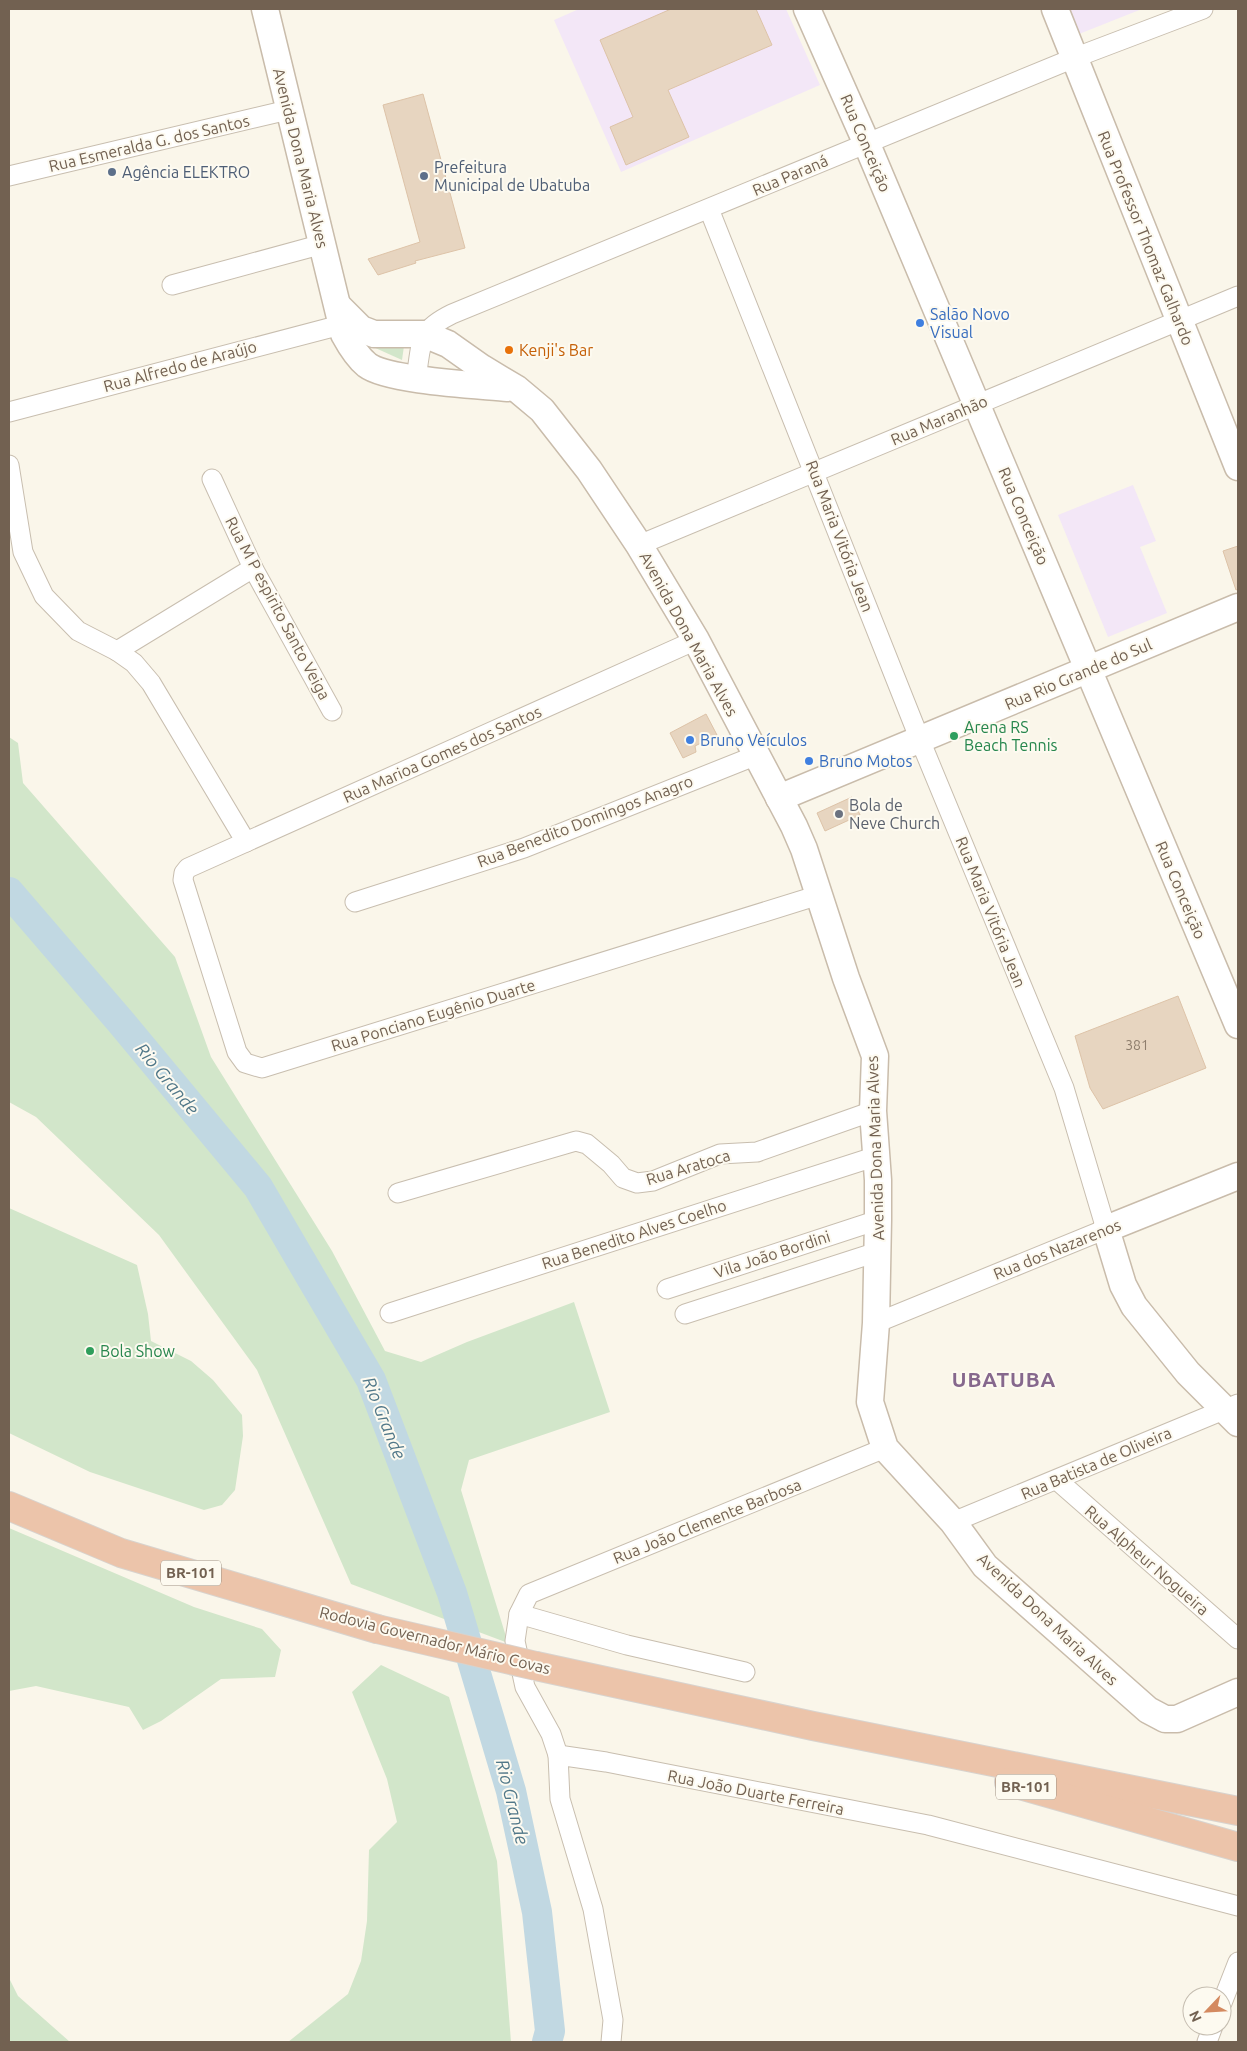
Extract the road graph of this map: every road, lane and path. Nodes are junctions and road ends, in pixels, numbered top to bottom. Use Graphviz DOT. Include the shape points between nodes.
graph roads {
  1 [pos="265,9"];
  2 [pos="807,9"];
  3 [pos="1055,9"];
  4 [pos="1203,9"];
  5 [pos="1074,58"];
  6 [pos="288,110"];
  7 [pos="866,142"];
  8 [pos="9,176"];
  9 [pos="709,209"];
  10 [pos="323,244"];
  11 [pos="172,285"];
  12 [pos="1238,296"];
  13 [pos="344,317"];
  14 [pos="1179,320"];
  15 [pos="424,334"];
  16 [pos="416,378"];
  17 [pos="517,389"];
  18 [pos="977,404"];
  19 [pos="9,412"];
  20 [pos="9,465"];
  21 [pos="1238,467"];
  22 [pos="815,471"];
  23 [pos="212,479"];
  24 [pos="639,544"];
  25 [pos="253,568"];
  26 [pos="1238,607"];
  27 [pos="696,640"];
  28 [pos="118,651"];
  29 [pos="1089,669"];
  30 [pos="332,711"];
  31 [pos="920,740"];
  32 [pos="757,755"];
  33 [pos="779,798"];
  34 [pos="246,842"];
  35 [pos="188,868"];
  36 [pos="819,895"];
  37 [pos="355,902"];
  38 [pos="1238,1025"];
  39 [pos="873,1111"];
  40 [pos="877,1156"];
  41 [pos="1238,1176"];
  42 [pos="398,1193"];
  43 [pos="878,1220"];
  44 [pos="1106,1230"];
  45 [pos="877,1252"];
  46 [pos="667,1289"];
  47 [pos="390,1313"];
  48 [pos="685,1314"];
  49 [pos="876,1322"];
  50 [pos="1234,1412"];
  51 [pos="886,1448"];
  52 [pos="1056,1480"];
  53 [pos="9,1506"];
  54 [pos="953,1522"];
  55 [pos="518,1614"];
  56 [pos="1238,1640"];
  57 [pos="745,1672"];
  58 [pos="1238,1692"];
  59 [pos="813,1726"];
  60 [pos="558,1755"];
  61 [pos="1238,1811"];
  62 [pos="1238,1847"];
  63 [pos="1238,1906"];
  64 [pos="1238,1962"];
  65 [pos="1229,1986"];
  66 [pos="611,2042"];
  1 -- 6 [label="street, Avenida Dona Maria Alves"];
  2 -- 7 [label="street, Rua Conceição"];
  3 -- 5 [label="street, Rua Professor Thomaz Galhardo"];
  4 -- 5 [label="street, Rua Paraná"];
  5 -- 7 [label="street, Rua Paraná"];
  5 -- 14 [label="street, Rua Professor Thomaz Galhardo"];
  6 -- 8 [label="street, Rua Esmeralda G. dos Santos"];
  6 -- 10 [label="street, Avenida Dona Maria Alves"];
  7 -- 9 [label="street, Rua Paraná"];
  7 -- 18 [label="street, Rua Conceição"];
  9 -- 15 [label="street, Rua Paraná" via="452,314 435,322"];
  9 -- 22 [label="street, Rua Maria Vitória Jean"];
  10 -- 11 [label="street"];
  10 -- 13 [label="street, Avenida Dona Maria Alves"];
  12 -- 14 [label="street, Rua Maranhão"];
  13 -- 15 [label="street, Avenida Dona Maria Alves" via="360,329 374,334"];
  13 -- 16 [label="street, Avenida Dona Maria Alves" via="344,334 368,366 386,374"];
  13 -- 19 [label="street, Rua Alfredo de Araújo"];
  14 -- 18 [label="street, Rua Maranhão"];
  14 -- 21 [label="street, Rua Professor Thomaz Galhardo"];
  15 -- 16 [label="street"];
  15 -- 17 [label="street, Avenida Dona Maria Alves" via="448,344"];
  16 -- 17 [label="street, Avenida Dona Maria Alves"];
  17 -- 24 [label="street, Avenida Dona Maria Alves" via="542,410 566,440"];
  18 -- 22 [label="street, Rua Maranhão"];
  18 -- 29 [label="street, Rua Conceição"];
  20 -- 28 [label="street" via="23,552 44,596 78,632"];
  22 -- 24 [label="street, Rua Maranhão"];
  22 -- 31 [label="street, Rua Maria Vitória Jean"];
  23 -- 25 [label="street, Rua M P espirito Santo Veiga"];
  24 -- 27 [label="street, Avenida Dona Maria Alves"];
  25 -- 28 [label="street"];
  25 -- 30 [label="street, Rua M P espirito Santo Veiga"];
  26 -- 29 [label="street, Rua Rio Grande do Sul"];
  27 -- 32 [label="street, Avenida Dona Maria Alves"];
  27 -- 34 [label="street, Rua Marioa Gomes dos Santos"];
  28 -- 34 [label="street" via="134,663 151,684"];
  29 -- 31 [label="street, Rua Rio Grande do Sul"];
  29 -- 38 [label="street, Rua Conceição"];
  31 -- 33 [label="street, Rua Rio Grande do Sul"];
  31 -- 44 [label="street, Rua Maria Vitória Jean" via="1064,1088"];
  32 -- 33 [label="street, Avenida Dona Maria Alves"];
  32 -- 37 [label="street, Rua Benedito Domingos Anagro" via="524,848"];
  33 -- 36 [label="street, Avenida Dona Maria Alves" via="804,849"];
  34 -- 35 [label="street, Rua Marioa Gomes dos Santos"];
  35 -- 36 [label="street, Rua Ponciano Eugênio Duarte" via="183,880 237,1052 245,1064 262,1068"];
  36 -- 39 [label="street, Avenida Dona Maria Alves" via="875,1056"];
  39 -- 40 [label="street, Avenida Dona Maria Alves"];
  39 -- 42 [label="street, Rua Aratoca" via="757,1152 720,1154 653,1181 637,1183 623,1178 587,1144 576,1141"];
  40 -- 43 [label="street, Avenida Dona Maria Alves"];
  40 -- 47 [label="street, Rua Benedito Alves Coelho"];
  41 -- 44 [label="street, Rua dos Nazarenos"];
  43 -- 45 [label="street, Avenida Dona Maria Alves"];
  43 -- 46 [label="street, Vila João Bordini"];
  44 -- 49 [label="street, Rua dos Nazarenos"];
  44 -- 50 [label="street, Rua Maria Vitória Jean" via="1123,1285 1134,1306 1188,1373"];
  45 -- 48 [label="street, Vila João Bordini"];
  45 -- 49 [label="street, Avenida Dona Maria Alves"];
  49 -- 51 [label="street, Avenida Dona Maria Alves" via="870,1402"];
  50 -- 52 [label="street, Rua Batista de Oliveira"];
  51 -- 54 [label="street, Avenida Dona Maria Alves"];
  51 -- 55 [label="street, Rua João Clemente Barbosa" via="529,1594"];
  52 -- 54 [label="street, Rua Batista de Oliveira"];
  52 -- 56 [label="street, Rua Alpheur Nogueira"];
  53 -- 59 [label="highway, Rodovia Governador Mário Covas / BR-101, bridge" via="121,1553 377,1629"];
  54 -- 58 [label="street, Avenida Dona Maria Alves" via="985,1566 1148,1710 1165,1719 1177,1719"];
  55 -- 57 [label="street" via="627,1645"];
  55 -- 60 [label="street" via="515,1641 525,1687 551,1734"];
  59 -- 61 [label="highway, Rodovia Governador Mário Covas / BR-101"];
  59 -- 62 [label="highway, Rodovia Governador Mário Covas / BR-101"];
  60 -- 63 [label="street, Rua João Duarte Ferreira" via="928,1825"];
  60 -- 66 [label="street" via="560,1799 592,1909 613,2020"];
  64 -- 65 [label="street"];
}
